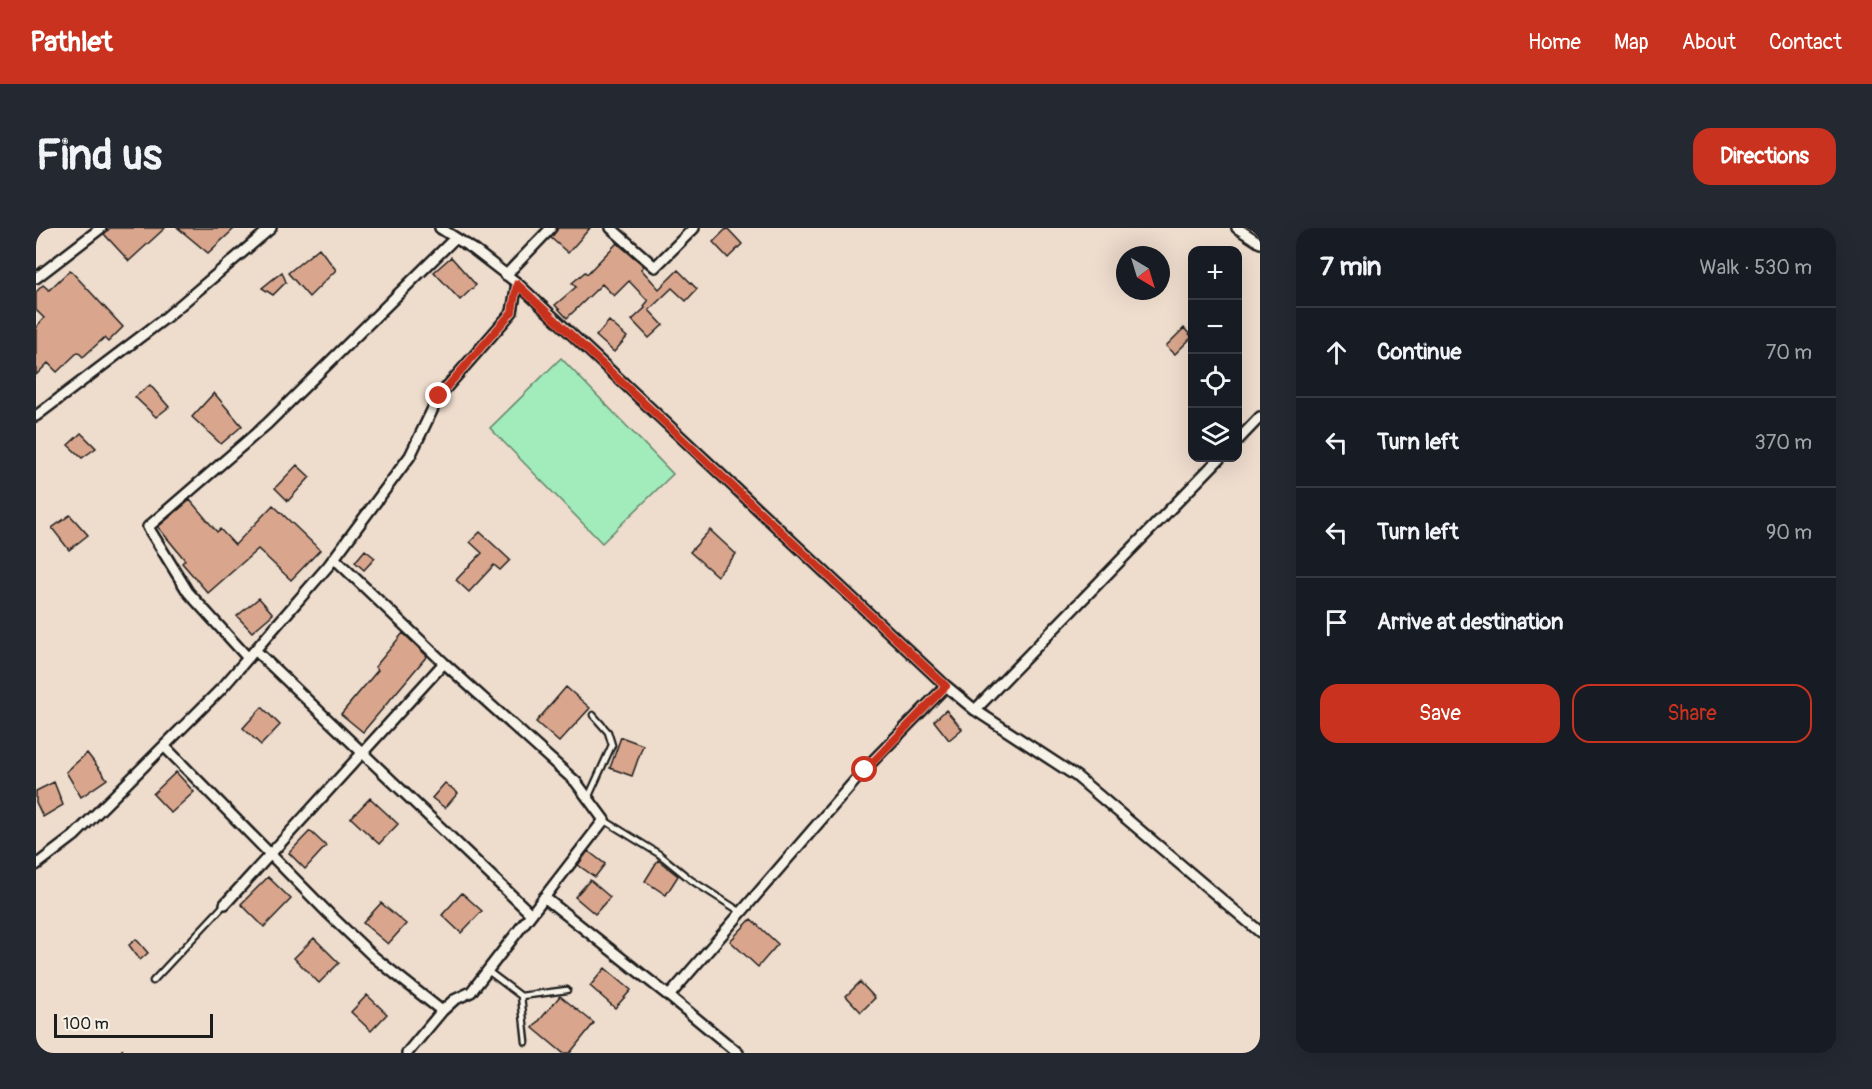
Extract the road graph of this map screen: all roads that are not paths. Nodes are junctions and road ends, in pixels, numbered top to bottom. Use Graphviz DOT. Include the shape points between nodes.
graph roads {
  1 [pos="101,228"];
  2 [pos="271,228"];
  3 [pos="440,228"];
  4 [pos="551,228"];
  5 [pos="611,228"];
  6 [pos="694,228"];
  7 [pos="1237,228"];
  8 [pos="455,238"];
  9 [pos="1260,243"];
  10 [pos="506,275"];
  11 [pos="36,276"];
  12 [pos="517,284"];
  13 [pos="36,416"];
  14 [pos="1260,417"];
  15 [pos="1242,436"];
  16 [pos="1216,462"];
  17 [pos="334,558"];
  18 [pos="251,654"];
  19 [pos="444,663"];
  20 [pos="946,686"];
  21 [pos="975,710"];
  22 [pos="593,715"];
  23 [pos="164,746"];
  24 [pos="363,753"];
  25 [pos="588,798"];
  26 [pos="604,820"];
  27 [pos="271,854"];
  28 [pos="36,865"];
  29 [pos="544,897"];
  30 [pos="225,903"];
  31 [pos="741,912"];
  32 [pos="531,914"];
  33 [pos="1260,932"];
  34 [pos="488,971"];
  35 [pos="153,981"];
  36 [pos="567,990"];
  37 [pos="521,996"];
  38 [pos="669,996"];
  39 [pos="442,1011"];
  40 [pos="525,1042"];
  41 [pos="407,1053"];
  42 [pos="738,1053"];
  1 -- 11 [label="street"];
  2 -- 13 [label="street" via="164,320"];
  3 -- 8 [label="street"];
  4 -- 10 [label="street"];
  5 -- 6 [label="street" via="655,267"];
  7 -- 9 [label="street"];
  8 -- 10 [label="street"];
  8 -- 18 [label="street" via="267,424 148,527 188,592"];
  10 -- 12 [label="street"];
  12 -- 17 [label="street" via="512,312 439,396 410,456"];
  12 -- 20 [label="street"];
  14 -- 15 [label="street"];
  16 -- 21 [label="street"];
  17 -- 18 [label="street"];
  17 -- 19 [label="street"];
  18 -- 23 [label="street"];
  18 -- 24 [label="street"];
  19 -- 24 [label="street"];
  19 -- 25 [label="street" via="576,782"];
  20 -- 21 [label="street"];
  20 -- 31 [label="street" via="865,770"];
  21 -- 33 [label="street" via="1076,776"];
  22 -- 25 [label="lane" via="608,732 612,746"];
  23 -- 27 [label="street"];
  23 -- 28 [label="street" via="74,836"];
  24 -- 27 [label="street"];
  24 -- 32 [label="street"];
  25 -- 26 [label="street"];
  26 -- 29 [label="street"];
  26 -- 31 [label="lane"];
  27 -- 30 [label="street"];
  27 -- 39 [label="street" via="374,957"];
  29 -- 32 [label="street"];
  29 -- 38 [label="street"];
  30 -- 35 [label="lane"];
  31 -- 38 [label="street"];
  32 -- 34 [label="street"];
  34 -- 37 [label="lane"];
  34 -- 39 [label="street" via="471,992"];
  36 -- 37 [label="lane"];
  37 -- 40 [label="lane"];
  38 -- 42 [label="street"];
  39 -- 41 [label="street"];
}
